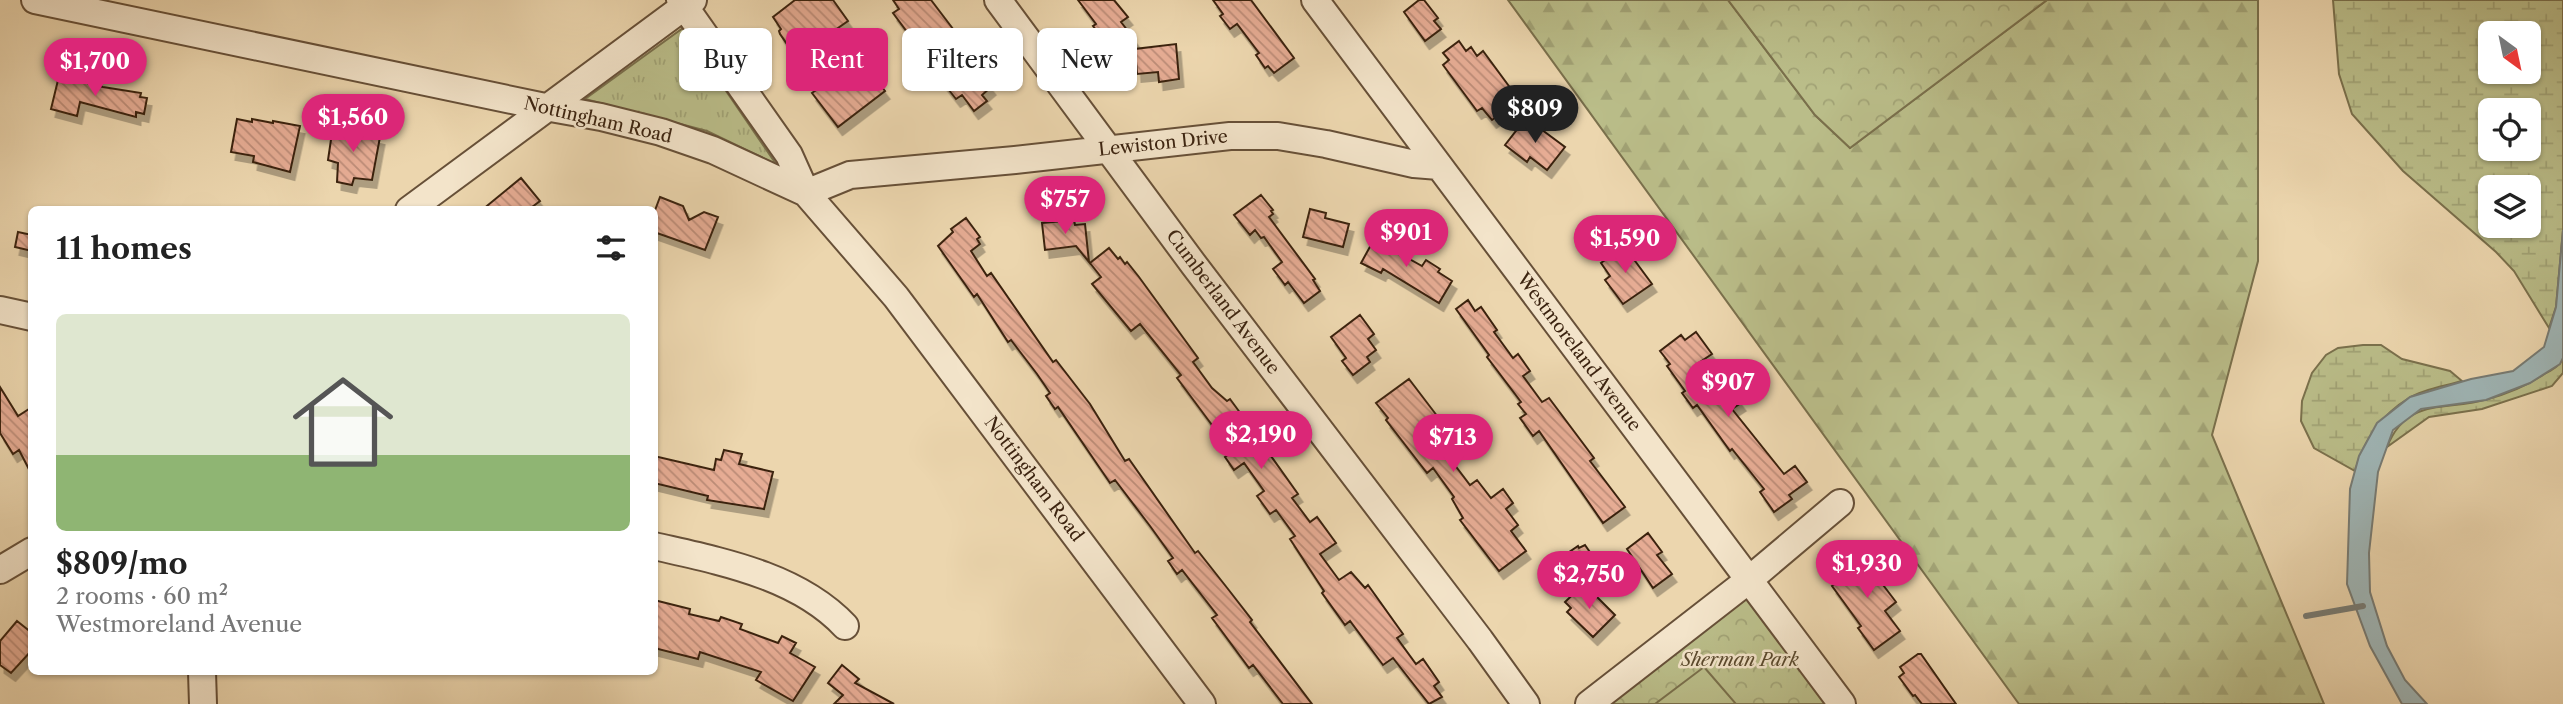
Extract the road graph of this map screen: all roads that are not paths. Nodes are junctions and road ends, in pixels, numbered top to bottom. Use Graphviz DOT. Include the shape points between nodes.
graph roads {
  1 [pos="35,0"];
  2 [pos="998,0"];
  3 [pos="1315,0"];
  4 [pos="686,2"];
  5 [pos="545,107"];
  6 [pos="1109,148"];
  7 [pos="1439,166"];
  8 [pos="806,193"];
  9 [pos="414,206"];
  10 [pos="0,310"];
  11 [pos="28,316"];
  12 [pos="1840,503"];
  13 [pos="658,547"];
  14 [pos="28,553"];
  15 [pos="0,570"];
  16 [pos="1750,579"];
  17 [pos="845,626"];
  18 [pos="202,675"];
  19 [pos="202,704"];
  20 [pos="1202,704"];
  21 [pos="1526,704"];
  22 [pos="1589,704"];
  23 [pos="1842,704"];
  1 -- 5 [label="street, Nottingham Road"];
  2 -- 6 [label="street, Cumberland Avenue"];
  3 -- 7 [label="street, Westmoreland Avenue"];
  4 -- 5 [label="street"];
  4 -- 8 [label="street" via="789,155"];
  5 -- 8 [label="street, Nottingham Road" via="661,132 713,150"];
  5 -- 9 [label="street"];
  6 -- 7 [label="street, Lewiston Drive" via="1278,136"];
  6 -- 8 [label="street, Lewiston Drive" via="850,176"];
  6 -- 21 [label="street, Cumberland Avenue"];
  7 -- 16 [label="street, Westmoreland Avenue"];
  8 -- 20 [label="street, Nottingham Road" via="897,296"];
  10 -- 11 [label="street"];
  12 -- 16 [label="street"];
  13 -- 17 [label="street" via="787,586 834,614"];
  14 -- 15 [label="street"];
  16 -- 22 [label="street"];
  16 -- 23 [label="street, Westmoreland Avenue"];
  18 -- 19 [label="street"];
}
